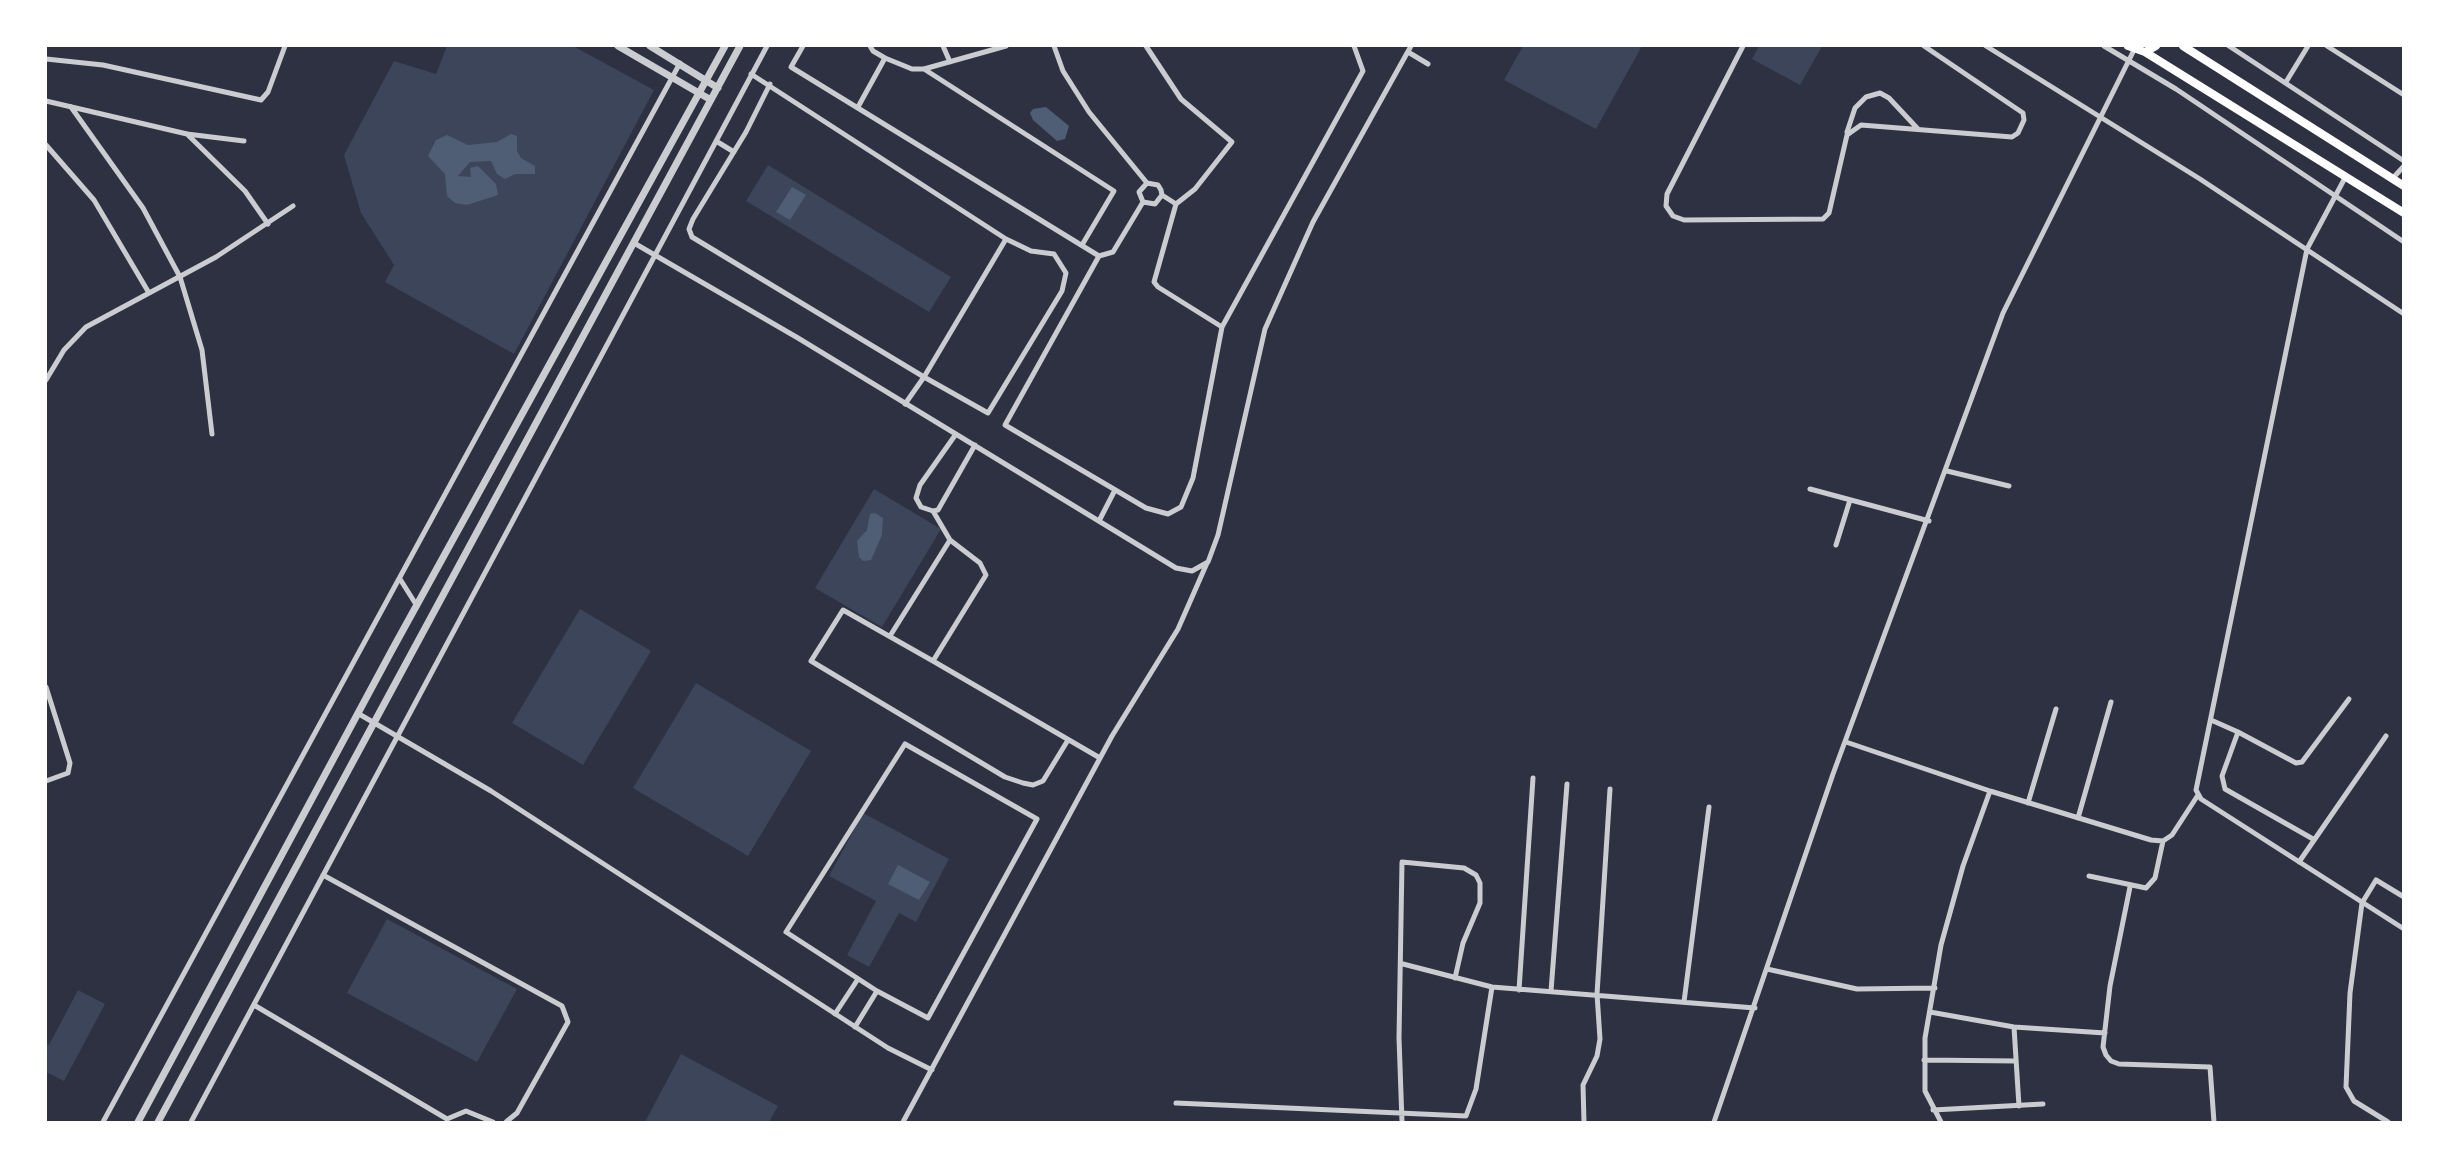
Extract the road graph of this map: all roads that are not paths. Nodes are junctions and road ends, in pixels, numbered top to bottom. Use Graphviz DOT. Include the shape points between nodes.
graph roads {
  1 [pos="285,46"];
  2 [pos="618,46"];
  3 [pos="650,46"];
  4 [pos="725,46"];
  5 [pos="740,46"];
  6 [pos="767,46"];
  7 [pos="803,46"];
  8 [pos="870,46"];
  9 [pos="943,46"];
  10 [pos="1006,46"];
  11 [pos="1055,46"];
  12 [pos="1146,46"];
  13 [pos="1354,46"];
  14 [pos="1743,46"];
  15 [pos="1924,46"];
  16 [pos="1986,46"];
  17 [pos="2104,46"];
  18 [pos="2156,46"];
  19 [pos="2183,46"];
  20 [pos="2229,46"];
  21 [pos="2308,46"];
  22 [pos="2327,46"];
  23 [pos="2131,48"];
  24 [pos="1409,49"];
  25 [pos="2145,52"];
  26 [pos="885,58"];
  27 [pos="46,59"];
  28 [pos="2128,61"];
  29 [pos="950,62"];
  30 [pos="680,63"];
  31 [pos="1428,64"];
  32 [pos="924,69"];
  33 [pos="751,74"];
  34 [pos="673,78"];
  35 [pos="706,80"];
  36 [pos="2286,82"];
  37 [pos="770,84"];
  38 [pos="718,88"];
  39 [pos="699,93"];
  40 [pos="2403,95"];
  41 [pos="711,100"];
  42 [pos="46,101"];
  43 [pos="71,107"];
  44 [pos="858,107"];
  45 [pos="2101,116"];
  46 [pos="1918,129"];
  47 [pos="187,134"];
  48 [pos="1847,135"];
  49 [pos="244,141"];
  50 [pos="716,141"];
  51 [pos="46,145"];
  52 [pos="734,152"];
  53 [pos="2403,164"];
  54 [pos="2346,176"];
  55 [pos="2392,179"];
  56 [pos="1147,183"];
  57 [pos="2403,186"];
  58 [pos="1162,195"];
  59 [pos="2335,197"];
  60 [pos="1143,202"];
  61 [pos="1176,204"];
  62 [pos="292,206"];
  63 [pos="2403,213"];
  64 [pos="268,224"];
  65 [pos="1006,239"];
  66 [pos="2403,242"];
  67 [pos="634,243"];
  68 [pos="1082,246"];
  69 [pos="2307,249"];
  70 [pos="655,254"];
  71 [pos="1099,256"];
  72 [pos="180,277"];
  73 [pos="149,293"];
  74 [pos="2403,314"];
  75 [pos="1222,327"];
  76 [pos="924,377"];
  77 [pos="46,380"];
  78 [pos="905,404"];
  79 [pos="212,434"];
  80 [pos="957,434"];
  81 [pos="975,445"];
  82 [pos="1947,471"];
  83 [pos="2009,486"];
  84 [pos="1810,489"];
  85 [pos="1115,490"];
  86 [pos="1850,500"];
  87 [pos="933,512"];
  88 [pos="1099,521"];
  89 [pos="1929,521"];
  90 [pos="950,540"];
  91 [pos="1836,545"];
  92 [pos="1208,562"];
  93 [pos="401,582"];
  94 [pos="417,606"];
  95 [pos="890,636"];
  96 [pos="933,660"];
  97 [pos="46,687"];
  98 [pos="2349,699"];
  99 [pos="2111,702"];
  100 [pos="2056,709"];
  101 [pos="359,714"];
  102 [pos="2211,720"];
  103 [pos="375,722"];
  104 [pos="2238,732"];
  105 [pos="398,736"];
  106 [pos="2386,736"];
  107 [pos="1068,740"];
  108 [pos="1846,742"];
  109 [pos="1100,758"];
  110 [pos="1533,778"];
  111 [pos="46,781"];
  112 [pos="1567,784"];
  113 [pos="1610,789"];
  114 [pos="1990,791"];
  115 [pos="2197,795"];
  116 [pos="2028,803"];
  117 [pos="1709,807"];
  118 [pos="2078,818"];
  119 [pos="2313,839"];
  120 [pos="2162,841"];
  121 [pos="2299,862"];
  122 [pos="323,875"];
  123 [pos="2089,876"];
  124 [pos="2130,887"];
  125 [pos="2403,897"];
  126 [pos="2362,903"];
  127 [pos="2403,929"];
  128 [pos="1403,964"];
  129 [pos="1767,969"];
  130 [pos="1455,978"];
  131 [pos="858,979"];
  132 [pos="1492,986"];
  133 [pos="1935,988"];
  134 [pos="1519,990"];
  135 [pos="877,991"];
  136 [pos="1551,991"];
  137 [pos="1597,994"];
  138 [pos="1684,1002"];
  139 [pos="254,1005"];
  140 [pos="1755,1008"];
  141 [pos="1930,1012"];
  142 [pos="835,1014"];
  143 [pos="855,1027"];
  144 [pos="2014,1027"];
  145 [pos="2105,1033"];
  146 [pos="1924,1060"];
  147 [pos="2016,1061"];
  148 [pos="932,1070"];
  149 [pos="1176,1103"];
  150 [pos="2043,1104"];
  151 [pos="2019,1105"];
  152 [pos="1933,1110"];
  153 [pos="1403,1115"];
  154 [pos="103,1122"];
  155 [pos="138,1122"];
  156 [pos="158,1122"];
  157 [pos="191,1122"];
  158 [pos="493,1122"];
  159 [pos="506,1122"];
  160 [pos="904,1122"];
  161 [pos="1402,1122"];
  162 [pos="1584,1122"];
  163 [pos="1714,1122"];
  164 [pos="1941,1122"];
  165 [pos="2214,1122"];
  166 [pos="2388,1122"];
  1 -- 27 [label="street" via="261,100 103,65"];
  2 -- 34 [label="street"];
  3 -- 30 [label="street"];
  4 -- 35 [label="street"];
  5 -- 38 [label="street"];
  6 -- 33 [label="street"];
  7 -- 44 [label="street" via="792,66"];
  8 -- 26 [label="street"];
  9 -- 29 [label="street"];
  10 -- 29 [label="street"];
  11 -- 56 [label="street" via="1063,71 1089,111"];
  12 -- 61 [label="street" via="1181,99 1232,142 1195,189"];
  13 -- 75 [label="street" via="1363,71"];
  14 -- 48 [label="street" via="1667,194 1666,206 1673,216 1684,220 1823,219 1829,213"];
  15 -- 46 [label="street" via="2023,113 2024,120 2012,137"];
  16 -- 45 [label="street"];
  17 -- 28 [label="street"];
  18 -- 25 [label="main road"];
  19 -- 55 [label="main road"];
  20 -- 36 [label="street"];
  21 -- 36 [label="street"];
  22 -- 40 [label="street"];
  23 -- 25 [label="main road"];
  23 -- 28 [label="street"];
  24 -- 31 [label="street"];
  24 -- 92 [label="street" via="1314,222 1265,329"];
  25 -- 54 [label="main road"];
  26 -- 32 [label="street"];
  26 -- 44 [label="street"];
  28 -- 45 [label="street"];
  28 -- 59 [label="street"];
  29 -- 32 [label="street"];
  30 -- 34 [label="street"];
  30 -- 35 [label="street"];
  32 -- 68 [label="street" via="1114,191"];
  33 -- 37 [label="street"];
  33 -- 50 [label="street"];
  34 -- 39 [label="street"];
  34 -- 93 [label="street"];
  35 -- 38 [label="street"];
  35 -- 39 [label="street"];
  36 -- 53 [label="street"];
  37 -- 52 [label="street"];
  37 -- 65 [label="street"];
  38 -- 41 [label="street"];
  39 -- 41 [label="street"];
  39 -- 94 [label="street"];
  41 -- 67 [label="street"];
  42 -- 43 [label="street"];
  43 -- 47 [label="street"];
  43 -- 72 [label="street" via="143,208"];
  44 -- 68 [label="street"];
  45 -- 69 [label="street"];
  45 -- 82 [label="street" via="2003,313"];
  46 -- 48 [label="street" via="1861,125"];
  46 -- 48 [label="street" via="1880,93 1866,97 1855,108"];
  47 -- 49 [label="street"];
  47 -- 64 [label="street" via="245,191"];
  50 -- 52 [label="street"];
  50 -- 70 [label="street"];
  51 -- 73 [label="street" via="94,200"];
  52 -- 76 [label="street" via="689,229 692,237"];
  53 -- 55 [label="street"];
  54 -- 59 [label="street"];
  54 -- 63 [label="main road"];
  55 -- 57 [label="main road"];
  56 -- 58 [label="street" via="1158,185"];
  56 -- 60 [label="street" via="1139,191"];
  58 -- 60 [label="street" via="1155,204"];
  58 -- 61 [label="street"];
  59 -- 66 [label="street"];
  59 -- 69 [label="street"];
  60 -- 71 [label="street" via="1113,252"];
  61 -- 75 [label="street" via="1154,282"];
  62 -- 64 [label="street"];
  64 -- 72 [label="street"];
  65 -- 76 [label="street"];
  65 -- 76 [label="street" via="1031,251 1054,254 1066,273 1062,291 988,413"];
  67 -- 70 [label="street"];
  67 -- 103 [label="street"];
  68 -- 71 [label="street"];
  69 -- 74 [label="street"];
  69 -- 102 [label="street"];
  70 -- 78 [label="street"];
  70 -- 105 [label="street"];
  71 -- 85 [label="street" via="1005,425"];
  72 -- 73 [label="street"];
  72 -- 79 [label="street" via="202,350"];
  73 -- 77 [label="street" via="80,332"];
  75 -- 85 [label="street" via="1193,478 1181,507 1168,514 1146,508"];
  76 -- 78 [label="street"];
  78 -- 80 [label="street"];
  80 -- 81 [label="street"];
  80 -- 87 [label="street" via="916,493 917,503"];
  81 -- 87 [label="street" via="943,504"];
  81 -- 88 [label="street"];
  82 -- 83 [label="street"];
  82 -- 89 [label="street"];
  84 -- 86 [label="street"];
  85 -- 88 [label="street"];
  86 -- 89 [label="street"];
  86 -- 91 [label="street"];
  87 -- 90 [label="street"];
  88 -- 92 [label="street" via="1176,568 1192,571"];
  89 -- 108 [label="street"];
  90 -- 95 [label="street"];
  90 -- 96 [label="street" via="980,563 986,575"];
  92 -- 109 [label="street" via="1178,629"];
  93 -- 94 [label="street"];
  93 -- 154 [label="street"];
  94 -- 101 [label="street"];
  95 -- 96 [label="street"];
  95 -- 107 [label="street" via="843,610 811,661 1005,777 1023,783 1042,781"];
  96 -- 107 [label="street"];
  97 -- 111 [label="street" via="70,763 68,773"];
  98 -- 104 [label="street" via="2302,762"];
  99 -- 118 [label="street"];
  100 -- 116 [label="street"];
  101 -- 103 [label="street"];
  101 -- 155 [label="street"];
  102 -- 104 [label="street"];
  102 -- 115 [label="street"];
  103 -- 105 [label="street"];
  103 -- 156 [label="street"];
  104 -- 119 [label="street" via="2222,776 2225,789"];
  105 -- 122 [label="street"];
  105 -- 142 [label="street" via="491,791"];
  106 -- 119 [label="street"];
  107 -- 109 [label="street"];
  108 -- 114 [label="street"];
  108 -- 129 [label="street"];
  109 -- 148 [label="street"];
  110 -- 134 [label="street"];
  112 -- 136 [label="street"];
  113 -- 137 [label="street"];
  114 -- 116 [label="street"];
  114 -- 133 [label="street" via="1963,866 1941,945"];
  115 -- 120 [label="street" via="2172,835"];
  115 -- 121 [label="street"];
  116 -- 118 [label="street"];
  117 -- 138 [label="street"];
  118 -- 120 [label="street"];
  119 -- 121 [label="street"];
  120 -- 124 [label="street" via="2151,885"];
  121 -- 126 [label="street"];
  122 -- 139 [label="street"];
  122 -- 159 [label="street" via="562,1006 568,1022 517,1113"];
  123 -- 124 [label="street"];
  124 -- 145 [label="street"];
  125 -- 126 [label="street" via="2376,880"];
  126 -- 127 [label="street"];
  126 -- 166 [label="street" via="2350,993 2346,1087 2354,1101"];
  128 -- 130 [label="street"];
  128 -- 130 [label="street" via="1401,864 1464,868 1476,875 1482,896"];
  128 -- 153 [label="street" via="1399,1038"];
  129 -- 133 [label="street" via="1857,989"];
  129 -- 140 [label="street"];
  130 -- 132 [label="street"];
  131 -- 135 [label="street"];
  131 -- 135 [label="street" via="786,932 905,744 1037,819 928,1018"];
  131 -- 142 [label="street"];
  132 -- 134 [label="street"];
  132 -- 153 [label="street" via="1470,1112 1463,1117"];
  133 -- 141 [label="street"];
  134 -- 136 [label="street"];
  135 -- 143 [label="street"];
  136 -- 137 [label="street"];
  137 -- 138 [label="street"];
  137 -- 162 [label="street" via="1600,1039 1583,1085"];
  138 -- 140 [label="street"];
  139 -- 157 [label="street"];
  139 -- 158 [label="street" via="447,1119 466,1111"];
  140 -- 163 [label="street"];
  141 -- 144 [label="street"];
  141 -- 146 [label="street"];
  142 -- 143 [label="street"];
  143 -- 148 [label="street"];
  144 -- 145 [label="street"];
  144 -- 147 [label="street"];
  145 -- 165 [label="street" via="2104,1046 2111,1061 2210,1067"];
  146 -- 147 [label="street"];
  146 -- 152 [label="street" via="1925,1091"];
  147 -- 151 [label="street"];
  148 -- 160 [label="street"];
  149 -- 153 [label="street"];
  150 -- 151 [label="street"];
  151 -- 152 [label="street"];
  152 -- 164 [label="street"];
  153 -- 161 [label="street"];
}
